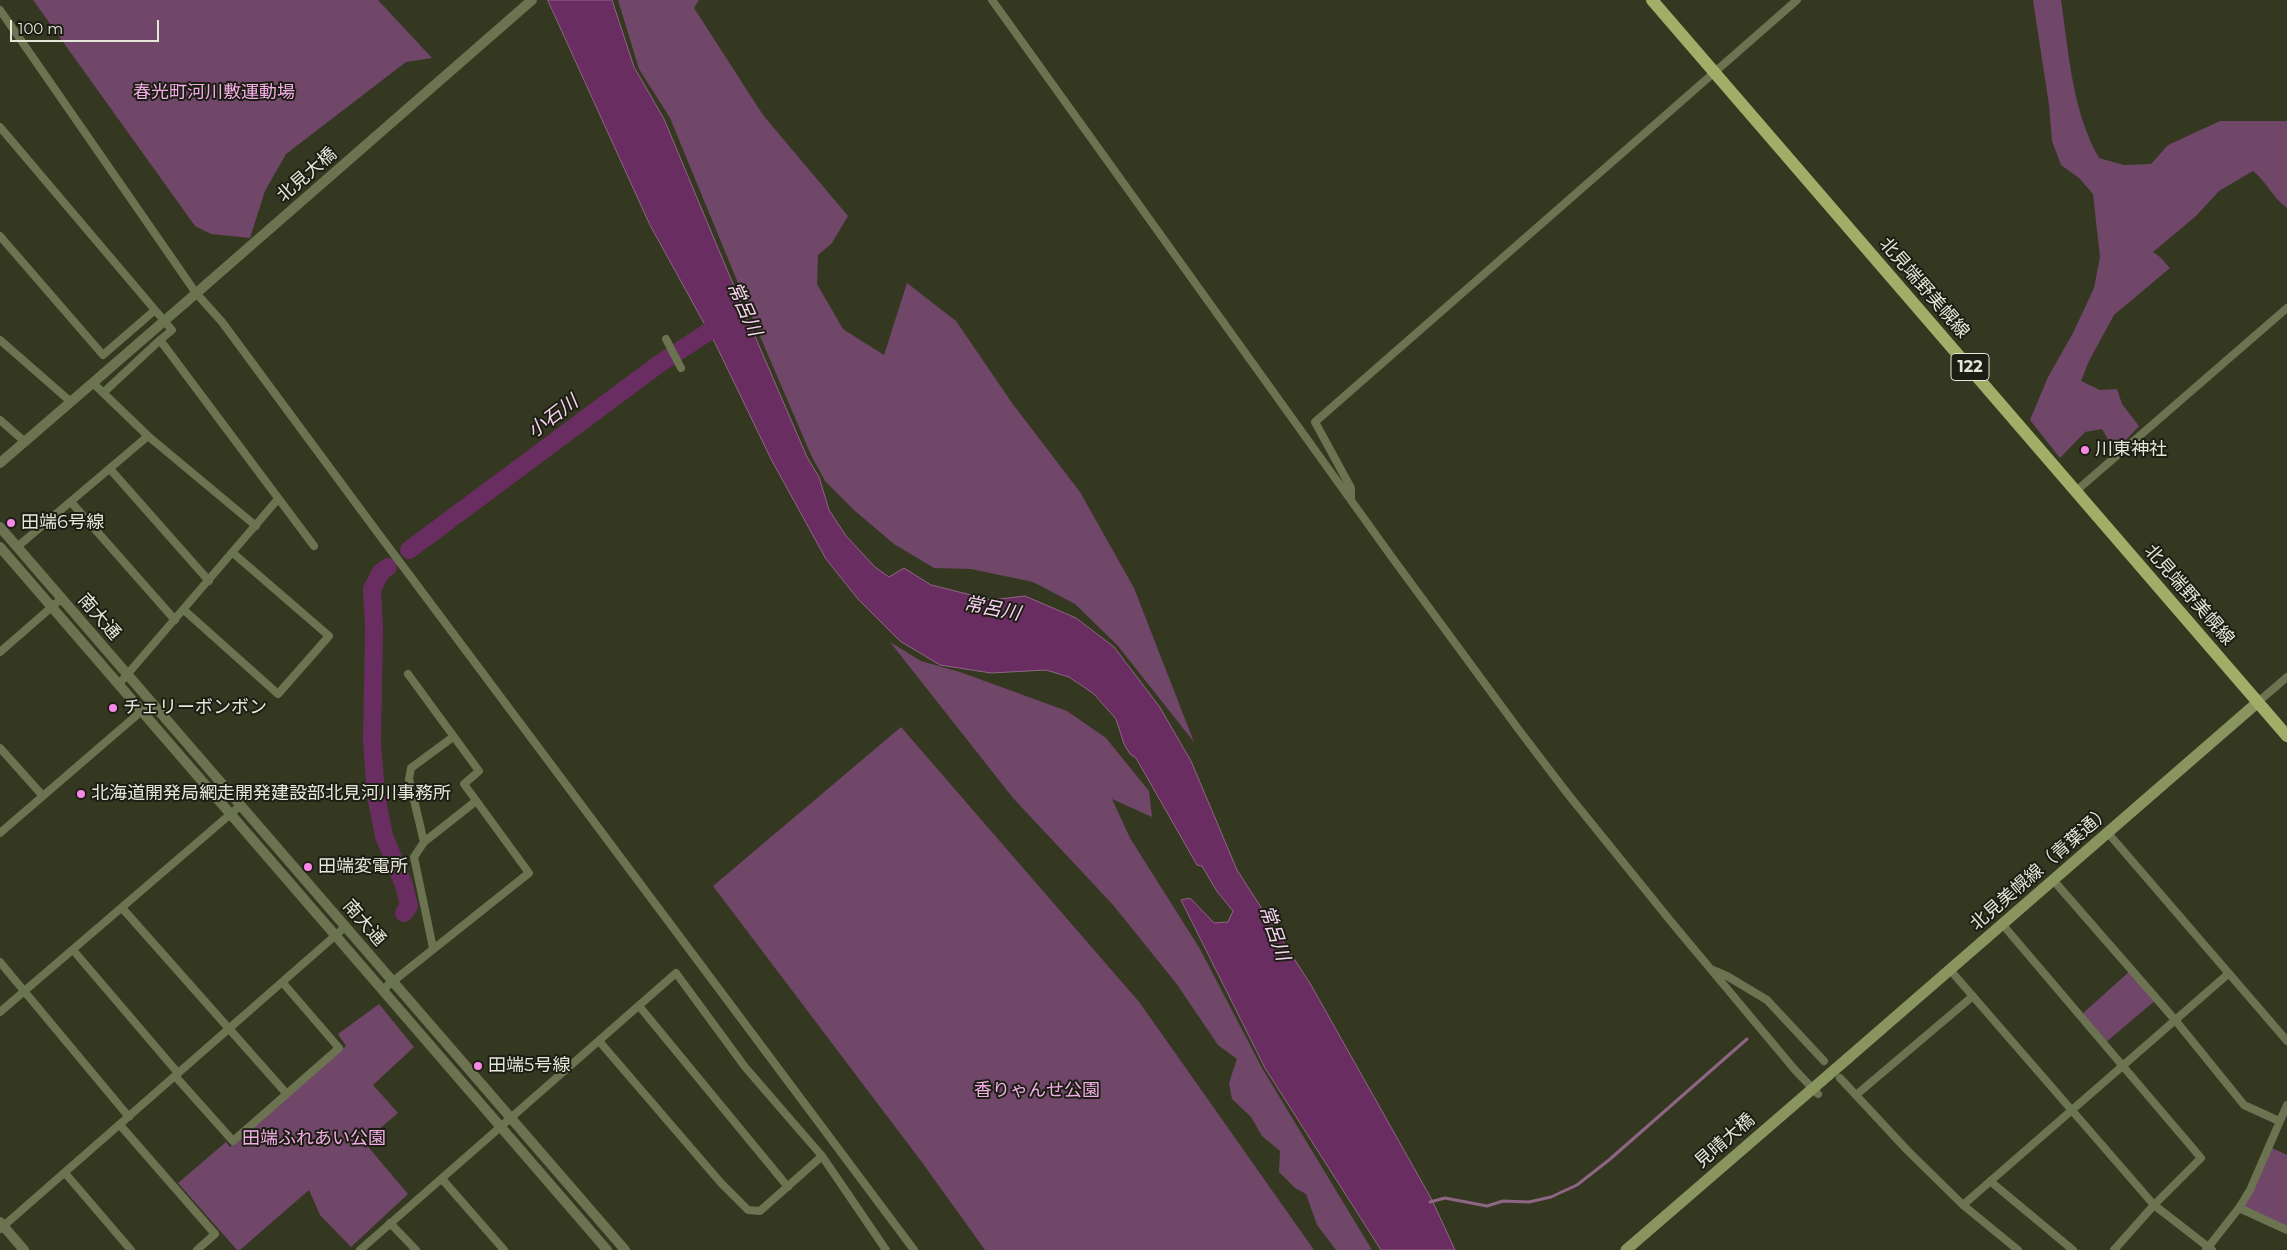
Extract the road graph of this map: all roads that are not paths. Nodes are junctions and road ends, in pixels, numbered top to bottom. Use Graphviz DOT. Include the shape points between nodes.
graph roads {
  1 [pos="532,0"];
  2 [pos="992,0"];
  3 [pos="1652,0"];
  4 [pos="1797,0"];
  5 [pos="0,10"];
  6 [pos="1713,71"];
  7 [pos="0,127"];
  8 [pos="0,236"];
  9 [pos="196,293"];
  10 [pos="2287,308"];
  11 [pos="155,310"];
  12 [pos="666,339"];
  13 [pos="0,340"];
  14 [pos="160,340"];
  15 [pos="681,368"];
  16 [pos="93,383"];
  17 [pos="103,393"];
  18 [pos="71,402"];
  19 [pos="0,420"];
  20 [pos="148,436"];
  21 [pos="24,441"];
  22 [pos="0,463"];
  23 [pos="110,469"];
  24 [pos="2076,491"];
  25 [pos="1351,498"];
  26 [pos="278,499"];
  27 [pos="71,502"];
  28 [pos="256,526"];
  29 [pos="0,527"];
  30 [pos="314,546"];
  31 [pos="0,547"];
  32 [pos="17,547"];
  33 [pos="233,553"];
  34 [pos="209,581"];
  35 [pos="62,598"];
  36 [pos="52,607"];
  37 [pos="184,610"];
  38 [pos="175,620"];
  39 [pos="0,652"];
  40 [pos="128,674"];
  41 [pos="408,674"];
  42 [pos="2287,677"];
  43 [pos="119,684"];
  44 [pos="152,702"];
  45 [pos="2258,702"];
  46 [pos="142,711"];
  47 [pos="2287,736"];
  48 [pos="454,737"];
  49 [pos="0,748"];
  50 [pos="43,796"];
  51 [pos="476,801"];
  52 [pos="241,806"];
  53 [pos="231,814"];
  54 [pos="0,833"];
  55 [pos="2108,833"];
  56 [pos="424,842"];
  57 [pos="2054,881"];
  58 [pos="123,908"];
  59 [pos="2003,925"];
  60 [pos="345,927"];
  61 [pos="335,935"];
  62 [pos="433,948"];
  63 [pos="73,950"];
  64 [pos="0,962"];
  65 [pos="1711,969"];
  66 [pos="1951,971"];
  67 [pos="2228,974"];
  68 [pos="393,981"];
  69 [pos="283,983"];
  70 [pos="382,990"];
  71 [pos="24,992"];
  72 [pos="1973,996"];
  73 [pos="639,1006"];
  74 [pos="0,1012"];
  75 [pos="2176,1021"];
  76 [pos="228,1029"];
  77 [pos="599,1040"];
  78 [pos="2287,1041"];
  79 [pos="1847,1059"];
  80 [pos="1824,1061"];
  81 [pos="2124,1065"];
  82 [pos="177,1074"];
  83 [pos="1840,1078"];
  84 [pos="286,1093"];
  85 [pos="1818,1094"];
  86 [pos="1856,1095"];
  87 [pos="2287,1105"];
  88 [pos="2072,1110"];
  89 [pos="129,1117"];
  90 [pos="510,1118"];
  91 [pos="2279,1120"];
  92 [pos="120,1125"];
  93 [pos="500,1127"];
  94 [pos="822,1156"];
  95 [pos="65,1173"];
  96 [pos="442,1179"];
  97 [pos="1990,1181"];
  98 [pos="788,1187"];
  99 [pos="1963,1205"];
  100 [pos="2154,1205"];
  101 [pos="2239,1208"];
  102 [pos="390,1223"];
  103 [pos="1,1226"];
  104 [pos="2287,1230"];
  105 [pos="2209,1249"];
  106 [pos="24,1250"];
  107 [pos="131,1250"];
  108 [pos="197,1250"];
  109 [pos="360,1250"];
  110 [pos="416,1250"];
  111 [pos="504,1250"];
  112 [pos="607,1250"];
  113 [pos="625,1250"];
  114 [pos="886,1250"];
  115 [pos="914,1250"];
  116 [pos="1626,1250"];
  117 [pos="2018,1250"];
  118 [pos="2073,1250"];
  119 [pos="2114,1250"];
  1 -- 9 [label="street, 北見大橋"];
  2 -- 25 [label="street"];
  3 -- 6 [label="main road, 北見端野美幌線 / 122"];
  4 -- 6 [label="street"];
  5 -- 9 [label="street"];
  6 -- 24 [label="main road, 北見端野美幌線 / 122"];
  6 -- 25 [label="street" via="1315,422 1351,488"];
  7 -- 11 [label="street"];
  8 -- 11 [label="street" via="103,354"];
  9 -- 16 [label="street, 北見大橋, bridge"];
  9 -- 115 [label="street" via="222,322"];
  10 -- 24 [label="street"];
  11 -- 14 [label="street" via="172,330"];
  12 -- 15 [label="street"];
  13 -- 18 [label="street"];
  14 -- 17 [label="street"];
  14 -- 26 [label="street"];
  16 -- 17 [label="street"];
  16 -- 18 [label="street, 北見大橋"];
  17 -- 20 [label="street"];
  18 -- 21 [label="street, 北見大橋"];
  19 -- 21 [label="street"];
  20 -- 23 [label="street"];
  20 -- 28 [label="street"];
  21 -- 22 [label="street, 北見大橋"];
  23 -- 27 [label="street"];
  23 -- 34 [label="street"];
  24 -- 45 [label="main road, 北見端野美幌線 / 122"];
  25 -- 65 [label="street" via="1566,793"];
  26 -- 28 [label="street"];
  26 -- 30 [label="street"];
  27 -- 32 [label="street"];
  27 -- 38 [label="street"];
  28 -- 33 [label="street"];
  29 -- 32 [label="street, 南大通"];
  31 -- 36 [label="street, 南大通"];
  32 -- 35 [label="street, 南大通"];
  33 -- 34 [label="street"];
  33 -- 37 [label="street" via="329,636 278,694"];
  34 -- 37 [label="street"];
  35 -- 36 [label="street"];
  35 -- 40 [label="street, 南大通"];
  36 -- 39 [label="street"];
  36 -- 43 [label="street, 南大通"];
  37 -- 38 [label="street"];
  38 -- 40 [label="street"];
  40 -- 43 [label="street"];
  40 -- 44 [label="street, 南大通"];
  41 -- 48 [label="street"];
  42 -- 45 [label="street"];
  43 -- 46 [label="street, 南大通"];
  44 -- 46 [label="street"];
  44 -- 52 [label="street, 南大通"];
  45 -- 47 [label="main road, 北見端野美幌線 / 122"];
  45 -- 55 [label="main road, 北見美幌線（青葉通）"];
  46 -- 50 [label="street"];
  46 -- 53 [label="street, 南大通"];
  48 -- 51 [label="street" via="479,772 464,784"];
  48 -- 56 [label="street" via="411,768 409,779"];
  49 -- 50 [label="street"];
  50 -- 54 [label="street"];
  51 -- 56 [label="street"];
  51 -- 62 [label="street" via="529,873"];
  52 -- 53 [label="street"];
  52 -- 60 [label="street, 南大通"];
  53 -- 58 [label="street"];
  53 -- 61 [label="street, 南大通"];
  55 -- 57 [label="main road, 北見美幌線（青葉通）"];
  55 -- 67 [label="street"];
  56 -- 62 [label="street" via="414,857"];
  57 -- 59 [label="main road, 北見美幌線（青葉通）"];
  57 -- 75 [label="street"];
  58 -- 63 [label="street"];
  58 -- 76 [label="street"];
  59 -- 66 [label="main road, 北見美幌線（青葉通）"];
  59 -- 81 [label="street"];
  60 -- 61 [label="street"];
  60 -- 68 [label="street, 南大通"];
  61 -- 69 [label="street"];
  61 -- 70 [label="street, 南大通"];
  62 -- 68 [label="street"];
  63 -- 71 [label="street"];
  63 -- 82 [label="street"];
  64 -- 71 [label="street"];
  65 -- 80 [label="street" via="1767,1000"];
  65 -- 85 [label="street"];
  66 -- 72 [label="street"];
  66 -- 79 [label="main road, 北見美幌線（青葉通）"];
  67 -- 75 [label="street"];
  67 -- 78 [label="street"];
  68 -- 70 [label="street"];
  68 -- 90 [label="street, 南大通"];
  69 -- 76 [label="street"];
  69 -- 84 [label="street" via="338,1048"];
  70 -- 93 [label="street, 南大通"];
  71 -- 74 [label="street"];
  71 -- 89 [label="street"];
  72 -- 86 [label="street"];
  72 -- 88 [label="street"];
  73 -- 77 [label="street"];
  73 -- 94 [label="street" via="676,973 745,1067"];
  73 -- 98 [label="street"];
  75 -- 81 [label="street"];
  75 -- 91 [label="street" via="2244,1105"];
  76 -- 82 [label="street"];
  76 -- 84 [label="street"];
  77 -- 90 [label="street"];
  77 -- 98 [label="street" via="721,1183 748,1210 760,1211"];
  79 -- 116 [label="main road, 見晴大橋, bridge"];
  81 -- 88 [label="street"];
  81 -- 100 [label="street" via="2201,1158"];
  82 -- 84 [label="street" via="232,1141"];
  82 -- 89 [label="street"];
  83 -- 86 [label="street"];
  86 -- 99 [label="street"];
  87 -- 91 [label="street"];
  88 -- 97 [label="street"];
  88 -- 100 [label="street"];
  89 -- 92 [label="street"];
  90 -- 93 [label="street"];
  90 -- 113 [label="street, 南大通"];
  91 -- 101 [label="street" via="2250,1190"];
  92 -- 95 [label="street"];
  92 -- 108 [label="street" via="215,1234"];
  93 -- 96 [label="street"];
  93 -- 112 [label="street, 南大通"];
  94 -- 98 [label="street"];
  94 -- 114 [label="street"];
  95 -- 103 [label="street"];
  95 -- 107 [label="street"];
  96 -- 102 [label="street"];
  96 -- 111 [label="street"];
  97 -- 99 [label="street"];
  97 -- 118 [label="street"];
  99 -- 117 [label="street"];
  100 -- 105 [label="street"];
  100 -- 119 [label="street"];
  101 -- 104 [label="street"];
  101 -- 105 [label="street"];
  102 -- 109 [label="street"];
  102 -- 110 [label="street"];
  103 -- 106 [label="street"];
}
